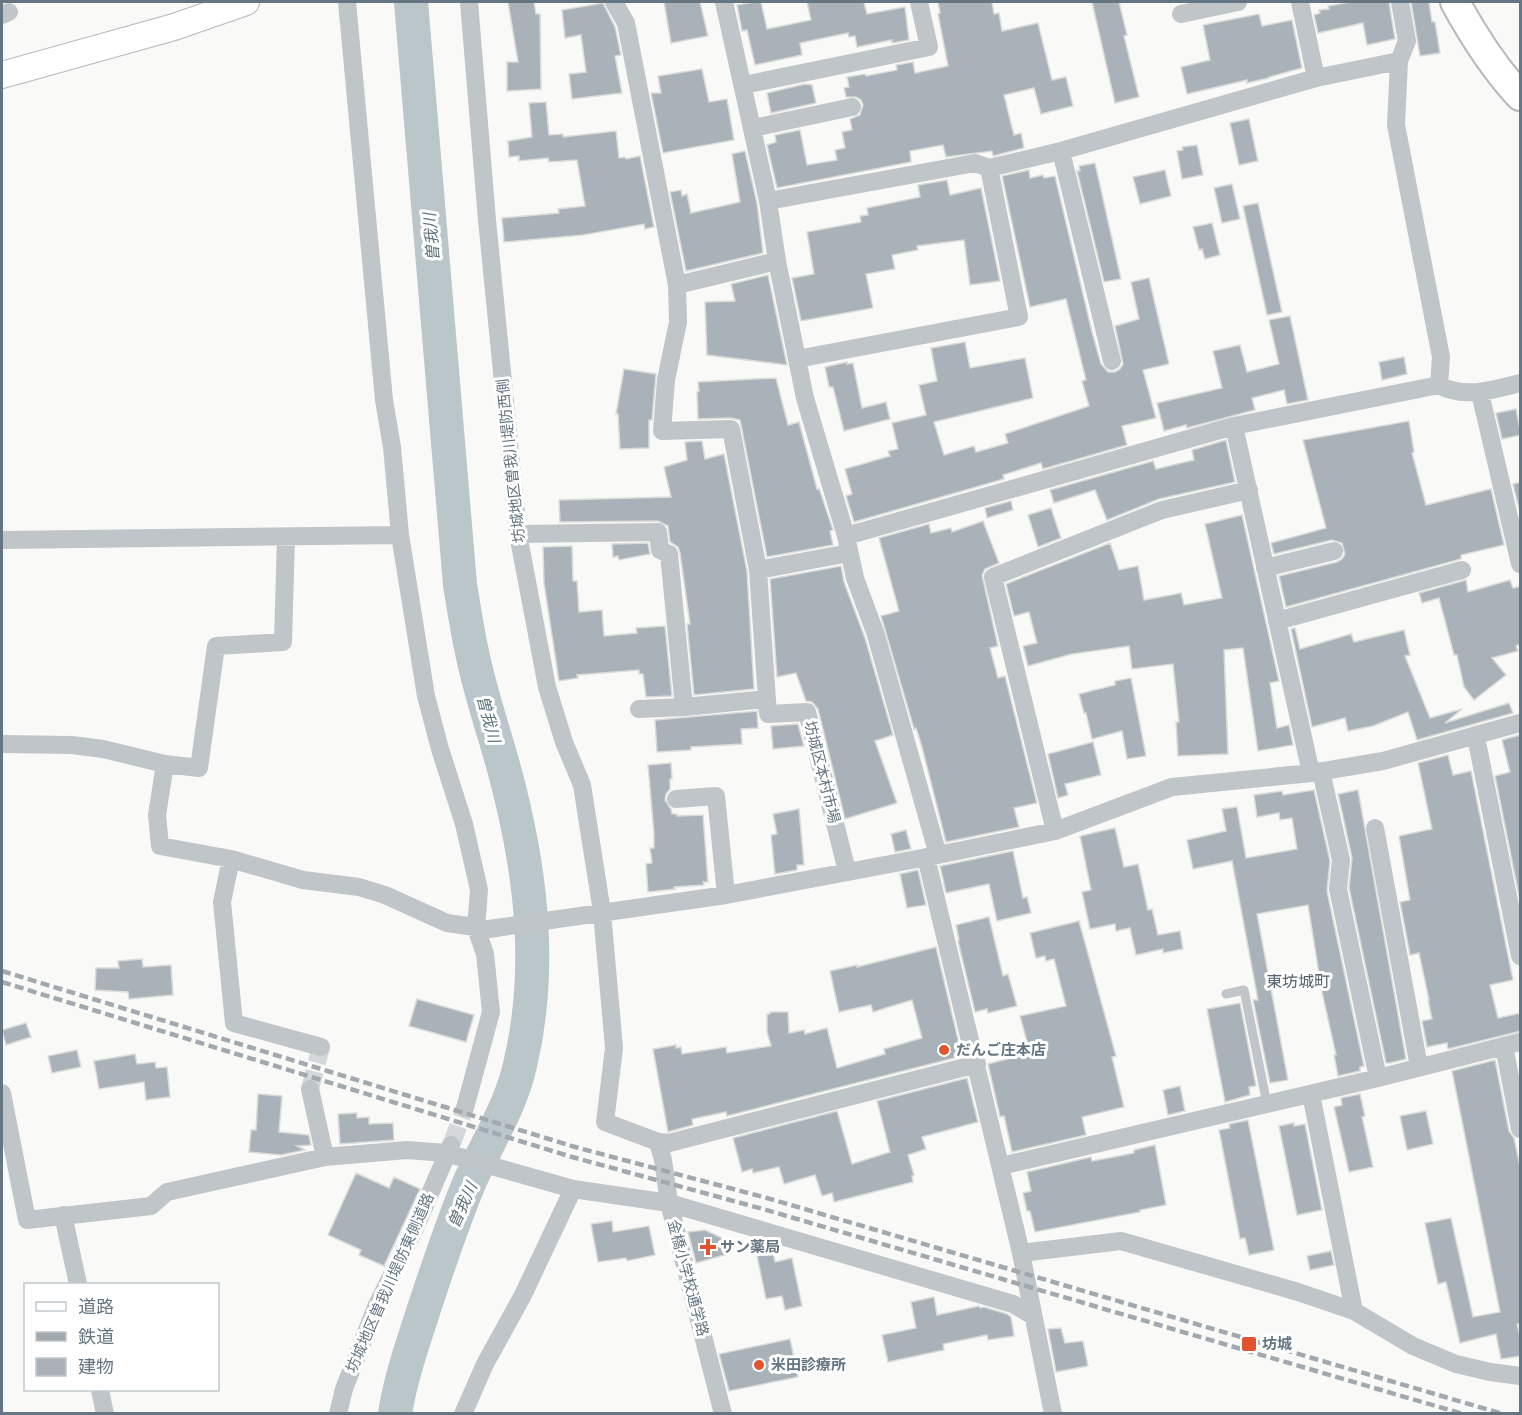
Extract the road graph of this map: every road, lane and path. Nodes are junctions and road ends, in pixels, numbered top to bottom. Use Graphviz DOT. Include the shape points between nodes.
graph roads {
  1 [pos="246,2"];
  2 [pos="347,2"];
  3 [pos="469,2"];
  4 [pos="614,2"];
  5 [pos="724,2"];
  6 [pos="919,2"];
  7 [pos="1238,2"];
  8 [pos="1300,2"];
  9 [pos="1400,2"];
  10 [pos="1455,2"];
  11 [pos="1181,14"];
  12 [pos="1399,61"];
  13 [pos="2,75"];
  14 [pos="1316,78"];
  15 [pos="744,85"];
  16 [pos="1521,96"];
  17 [pos="852,107"];
  18 [pos="753,128"];
  19 [pos="1061,151"];
  20 [pos="989,168"];
  21 [pos="768,201"];
  22 [pos="777,261"];
  23 [pos="677,285"];
  24 [pos="797,359"];
  25 [pos="1112,361"];
  26 [pos="1521,383"];
  27 [pos="1439,385"];
  28 [pos="1480,393"];
  29 [pos="1234,426"];
  30 [pos="1248,490"];
  31 [pos="518,534"];
  32 [pos="400,536"];
  33 [pos="286,537"];
  34 [pos="2,540"];
  35 [pos="847,545"];
  36 [pos="1334,551"];
  37 [pos="1521,564"];
  38 [pos="1266,568"];
  39 [pos="758,570"];
  40 [pos="1462,570"];
  41 [pos="1277,621"];
  42 [pos="766,699"];
  43 [pos="684,707"];
  44 [pos="639,709"];
  45 [pos="1521,723"];
  46 [pos="1476,737"];
  47 [pos="2,744"];
  48 [pos="165,764"];
  49 [pos="1316,772"];
  50 [pos="676,799"];
  51 [pos="1375,828"];
  52 [pos="1055,831"];
  53 [pos="932,856"];
  54 [pos="231,859"];
  55 [pos="847,871"];
  56 [pos="726,895"];
  57 [pos="598,913"];
  58 [pos="482,928"];
  59 [pos="1521,956"];
  60 [pos="1226,993"];
  61 [pos="1512,1044"];
  62 [pos="321,1047"];
  63 [pos="976,1064"];
  64 [pos="1419,1067"];
  65 [pos="1378,1078"];
  66 [pos="310,1089"];
  67 [pos="2,1093"];
  68 [pos="1311,1094"];
  69 [pos="1266,1104"];
  70 [pos="465,1108"];
  71 [pos="1521,1129"];
  72 [pos="658,1142"];
  73 [pos="453,1151"];
  74 [pos="326,1157"];
  75 [pos="1001,1167"];
  76 [pos="568,1187"];
  77 [pos="669,1203"];
  78 [pos="63,1215"];
  79 [pos="1021,1253"];
  80 [pos="78,1283"];
  81 [pos="1354,1311"];
  82 [pos="1033,1316"];
  83 [pos="1521,1376"];
  84 [pos="100,1391"];
  85 [pos="105,1413"];
  86 [pos="338,1413"];
  87 [pos="463,1413"];
  88 [pos="723,1413"];
  89 [pos="1053,1413"];
  1 -- 13 [label="street" via="174,27"];
  2 -- 32 [label="street"];
  3 -- 31 [label="street, 坊城地区曽我川堤防西側"];
  4 -- 23 [label="street" via="626,23"];
  5 -- 15 [label="street"];
  6 -- 15 [label="street" via="929,47"];
  7 -- 11 [label="street"];
  8 -- 14 [label="street"];
  9 -- 12 [label="street" via="1407,41"];
  10 -- 16 [label="main road" via="1492,61"];
  12 -- 14 [label="street"];
  12 -- 27 [label="street" via="1396,125 1441,357"];
  14 -- 19 [label="street"];
  15 -- 18 [label="street"];
  17 -- 18 [label="street"];
  18 -- 21 [label="street"];
  19 -- 20 [label="street"];
  19 -- 25 [label="street"];
  20 -- 21 [label="street" via="975,163"];
  20 -- 24 [label="street" via="1019,317"];
  21 -- 22 [label="street"];
  22 -- 23 [label="street"];
  22 -- 24 [label="street"];
  23 -- 39 [label="street" via="678,322 666,380 662,431 731,429"];
  24 -- 35 [label="street"];
  26 -- 28 [label="street"];
  27 -- 28 [label="street" via="1451,391"];
  27 -- 29 [label="street"];
  28 -- 37 [label="street"];
  29 -- 30 [label="street"];
  29 -- 35 [label="street"];
  30 -- 38 [label="street"];
  30 -- 52 [label="street" via="1162,510 993,576"];
  31 -- 43 [label="street" via="658,532 660,550 669,555"];
  31 -- 57 [label="street, 坊城地区曽我川堤防西側" via="547,687 582,785"];
  32 -- 33 [label="street"];
  32 -- 58 [label="street" via="426,696 464,824"];
  33 -- 34 [label="street"];
  33 -- 48 [label="street" via="283,642 216,646 199,768"];
  35 -- 39 [label="street"];
  35 -- 53 [label="street" via="876,635"];
  36 -- 38 [label="street"];
  38 -- 41 [label="street"];
  39 -- 42 [label="street"];
  40 -- 41 [label="street"];
  41 -- 49 [label="street"];
  42 -- 43 [label="street"];
  42 -- 55 [label="street, 坊城区本村市場" via="768,714 807,712"];
  43 -- 44 [label="street"];
  45 -- 46 [label="street"];
  46 -- 49 [label="street" via="1383,761"];
  46 -- 59 [label="street"];
  47 -- 48 [label="street" via="103,749"];
  48 -- 54 [label="street" via="158,815 160,846"];
  49 -- 52 [label="street" via="1172,787"];
  49 -- 65 [label="street" via="1341,860 1338,889"];
  50 -- 56 [label="street" via="716,796"];
  51 -- 64 [label="street"];
  52 -- 53 [label="street"];
  53 -- 55 [label="street"];
  53 -- 63 [label="street"];
  54 -- 58 [label="street" via="303,880 359,887 447,923"];
  54 -- 62 [label="street" via="222,902 234,1023"];
  55 -- 56 [label="street"];
  56 -- 57 [label="street"];
  57 -- 58 [label="street"];
  57 -- 72 [label="street, 坊城地区曽我川堤防西側" via="614,1048 605,1122"];
  58 -- 70 [label="street" via="491,1012"];
  60 -- 69 [label="lane" via="1244,990"];
  61 -- 64 [label="street"];
  61 -- 71 [label="street"];
  63 -- 72 [label="street" via="669,1143"];
  63 -- 75 [label="street"];
  64 -- 65 [label="street"];
  65 -- 68 [label="street"];
  66 -- 74 [label="street"];
  67 -- 78 [label="street" via="27,1220"];
  68 -- 69 [label="street"];
  68 -- 81 [label="street"];
  69 -- 75 [label="street"];
  72 -- 77 [label="street, 金橋小学校通学路"];
  73 -- 74 [label="street" via="407,1150"];
  73 -- 76 [label="street"];
  73 -- 86 [label="street, 坊城地区曽我川堤防東側道路" via="376,1307"];
  74 -- 78 [label="street" via="167,1192 151,1206"];
  75 -- 79 [label="street"];
  76 -- 77 [label="street"];
  76 -- 87 [label="street" via="523,1295"];
  77 -- 82 [label="street" via="1013,1304"];
  77 -- 88 [label="street, 金橋小学校通学路"];
  78 -- 80 [label="street"];
  79 -- 81 [label="street" via="1121,1241"];
  79 -- 82 [label="street"];
  81 -- 83 [label="street" via="1413,1346 1456,1364"];
  82 -- 89 [label="street"];
  84 -- 85 [label="street"];
}
